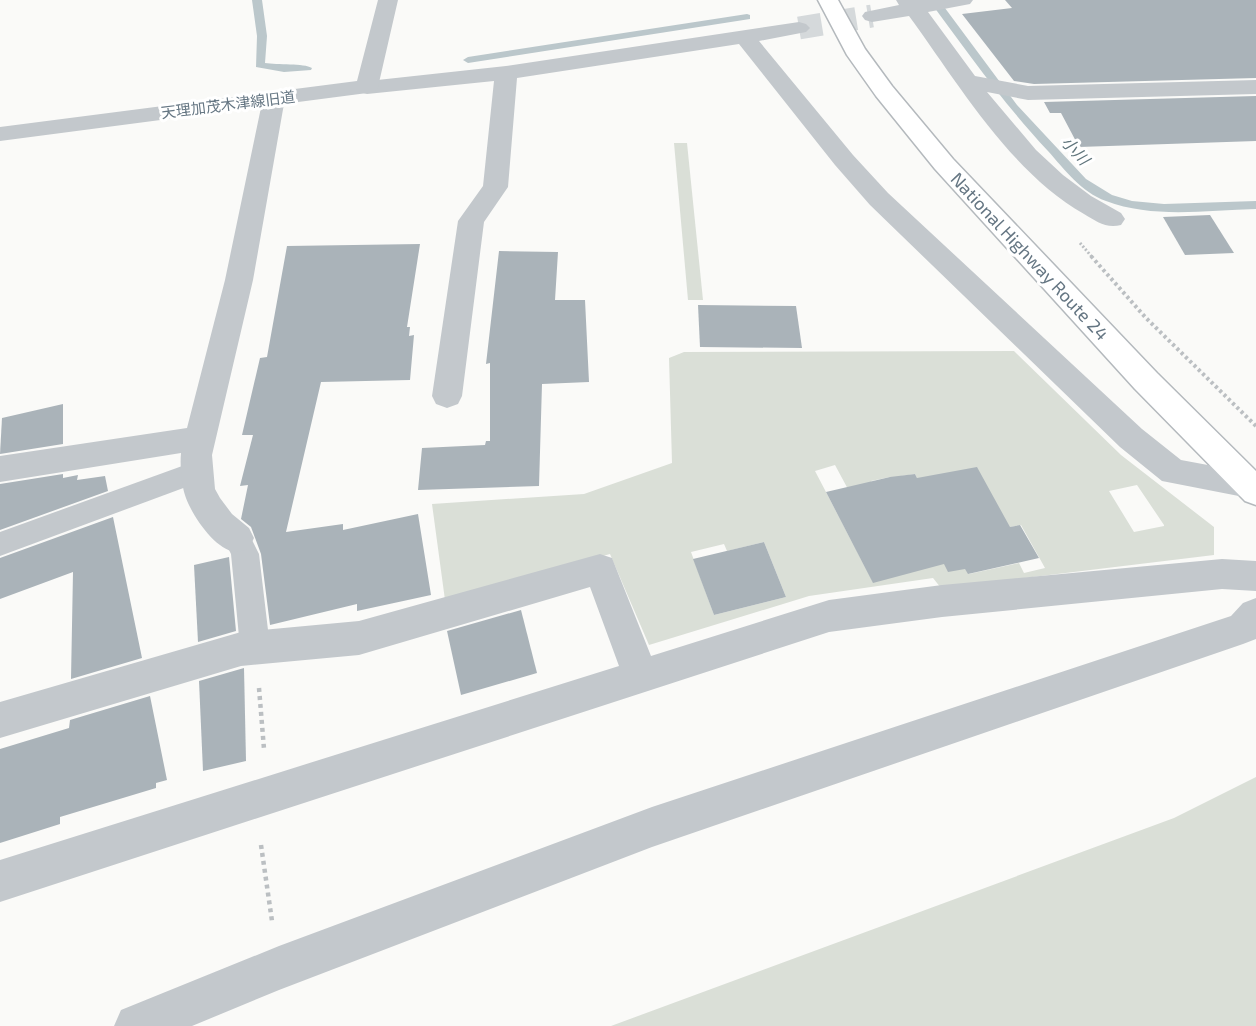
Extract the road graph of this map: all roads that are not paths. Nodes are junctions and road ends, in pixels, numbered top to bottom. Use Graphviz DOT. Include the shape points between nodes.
graph roads {
  1 [pos="388,0"];
  2 [pos="828,0"];
  3 [pos="956,1"];
  4 [pos="914,6"];
  5 [pos="872,16"];
  6 [pos="799,28"];
  7 [pos="745,37"];
  8 [pos="506,73"];
  9 [pos="974,83"];
  10 [pos="367,87"];
  11 [pos="1256,87"];
  12 [pos="274,98"];
  13 [pos="0,134"];
  14 [pos="1112,219"];
  15 [pos="447,396"];
  16 [pos="200,438"];
  17 [pos="0,469"];
  18 [pos="196,472"];
  19 [pos="1252,488"];
  20 [pos="237,538"];
  21 [pos="0,544"];
  22 [pos="1256,576"];
  23 [pos="1256,614"];
  24 [pos="255,648"];
  25 [pos="641,676"];
  26 [pos="0,720"];
  27 [pos="0,881"];
  28 [pos="137,1026"];
  1 -- 10 [label="street"];
  2 -- 19 [label="highway, National Highway Route 24" via="855,50 937,156 1146,381"];
  3 -- 4 [label="street"];
  4 -- 5 [label="street"];
  4 -- 9 [label="street"];
  6 -- 7 [label="street, 天理加茂木津線旧道"];
  7 -- 8 [label="street, 天理加茂木津線旧道"];
  7 -- 19 [label="street" via="879,199 1131,438 1173,472"];
  8 -- 10 [label="street, 天理加茂木津線旧道"];
  8 -- 15 [label="street" via="495,187 471,221"];
  9 -- 11 [label="street" via="1017,92"];
  9 -- 14 [label="street" via="1040,168 1081,203"];
  10 -- 12 [label="street, 天理加茂木津線旧道"];
  12 -- 13 [label="street, 天理加茂木津線旧道"];
  12 -- 16 [label="street" via="239,280"];
  16 -- 17 [label="street"];
  16 -- 18 [label="street"];
  18 -- 20 [label="street" via="207,507"];
  18 -- 21 [label="lane"];
  20 -- 24 [label="lane" via="245,554"];
  22 -- 25 [label="street" via="1222,574 829,616"];
  23 -- 28 [label="street" via="1243,628 652,827"];
  24 -- 25 [label="street" via="359,638 600,569"];
  24 -- 26 [label="street"];
  25 -- 27 [label="street"];
}
